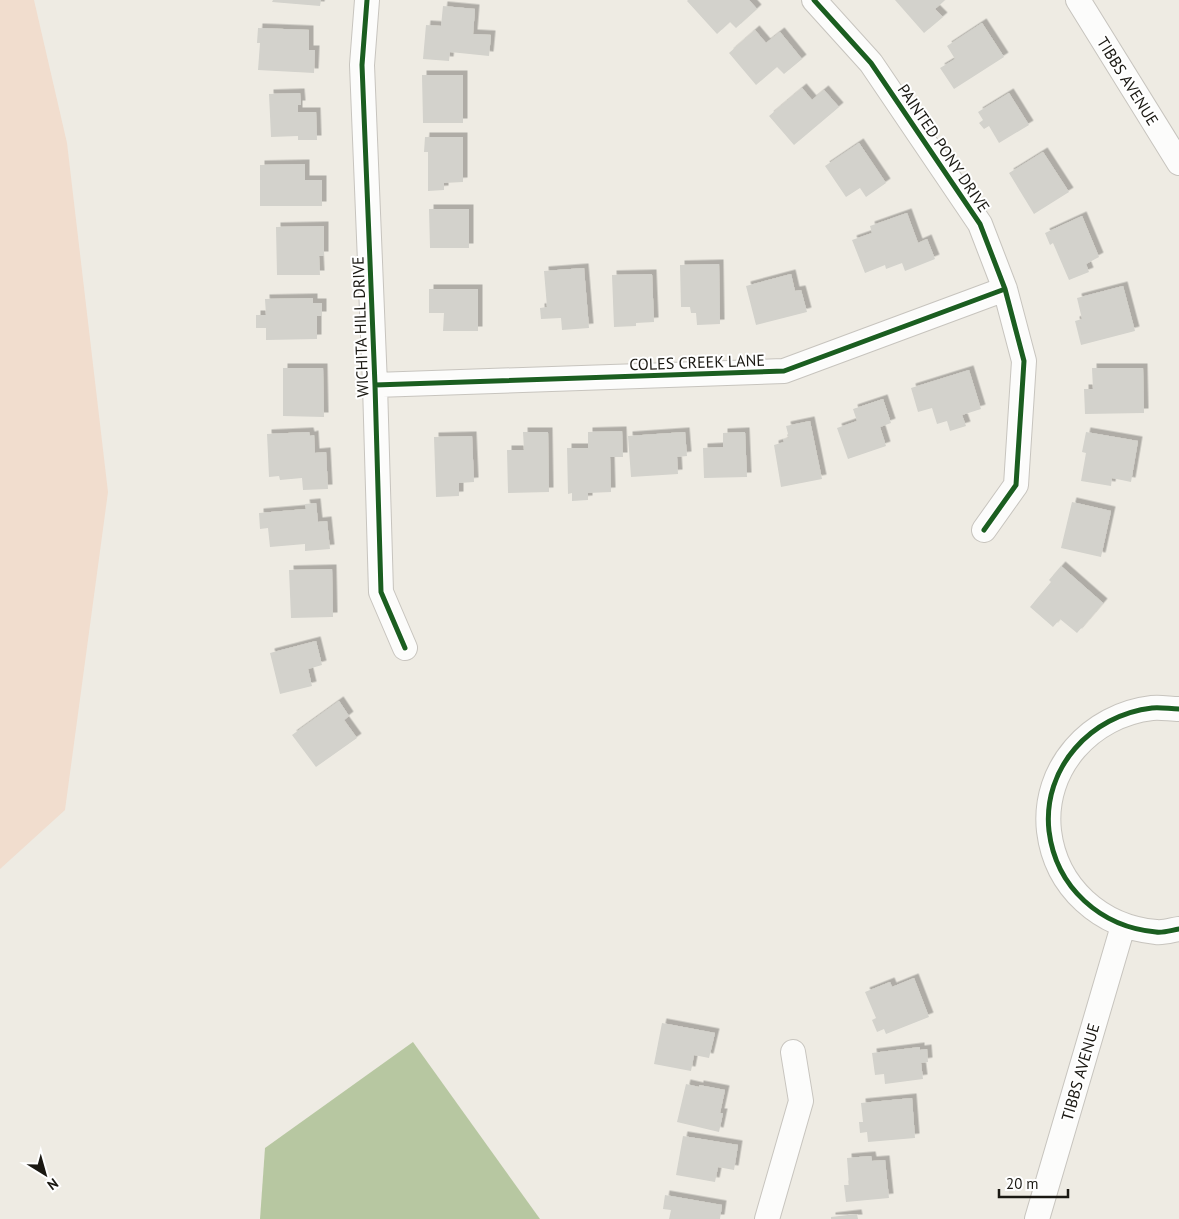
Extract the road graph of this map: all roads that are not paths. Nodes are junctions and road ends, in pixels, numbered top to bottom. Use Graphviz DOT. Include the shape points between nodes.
graph roads {
  1 [pos="367,0"];
  2 [pos="814,0"];
  3 [pos="1078,0"];
  4 [pos="1179,163"];
  5 [pos="1005,289"];
  6 [pos="375,385"];
  7 [pos="984,530"];
  8 [pos="405,648"];
  9 [pos="1179,709"];
  10 [pos="1123,926"];
  11 [pos="1179,929"];
  12 [pos="793,1052"];
  13 [pos="767,1219"];
  14 [pos="1037,1219"];
  1 -- 6 [label="street, WICHITA HILL DRIVE" via="362,66"];
  2 -- 5 [label="street, PAINTED PONY DRIVE" via="871,63 980,224"];
  3 -- 4 [label="street, TIBBS AVENUE"];
  5 -- 6 [label="street, COLES CREEK LANE" via="784,371"];
  5 -- 7 [label="street, PAINTED PONY DRIVE" via="1024,362 1016,485"];
  6 -- 8 [label="street, WICHITA HILL DRIVE" via="381,592"];
  9 -- 10 [label="street" via="1154,708 1123,714 1096,728 1074,748 1059,774 1050,802 1048,862 1094,911"];
  10 -- 11 [label="street" via="1158,932"];
  10 -- 14 [label="street, TIBBS AVENUE"];
  12 -- 13 [label="street" via="801,1101"];
}
